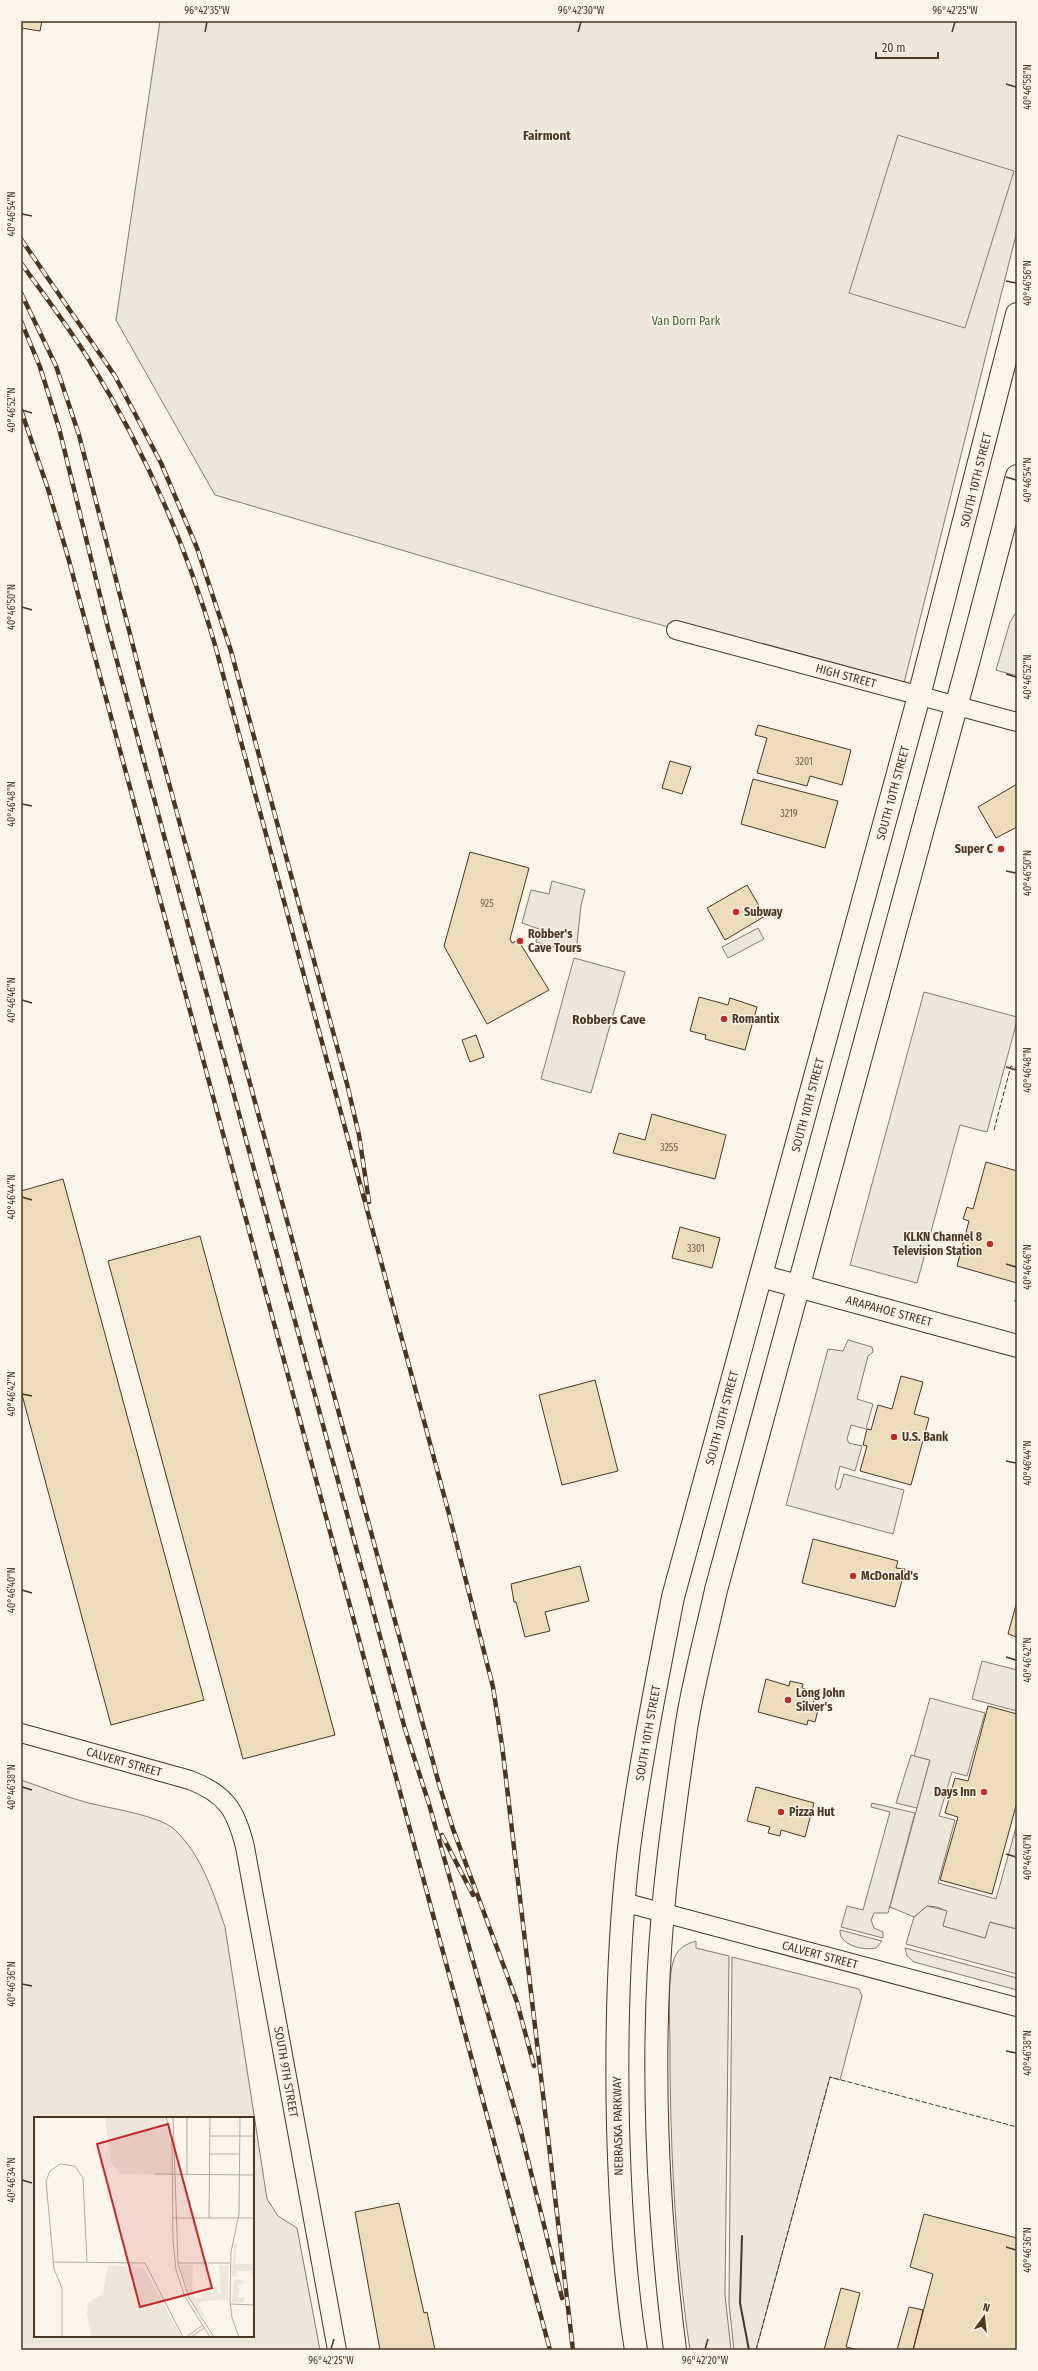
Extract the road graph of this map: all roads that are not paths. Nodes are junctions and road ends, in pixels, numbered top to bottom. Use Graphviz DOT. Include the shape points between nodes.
graph roads {
  1 [pos="1017,314"];
  2 [pos="1017,476"];
  3 [pos="676,630"];
  4 [pos="919,696"];
  5 [pos="957,706"];
  6 [pos="1017,722"];
  7 [pos="761,1276"];
  8 [pos="798,1286"];
  9 [pos="1017,1346"];
  10 [pos="21,1733"];
  11 [pos="224,1799"];
  12 [pos="623,1902"];
  13 [pos="662,1912"];
  14 [pos="1017,2007"];
  15 [pos="338,2350"];
  16 [pos="636,2350"];
  17 [pos="675,2350"];
  1 -- 4 [label="main road, SOUTH 10TH STREET"];
  2 -- 5 [label="main road"];
  3 -- 4 [label="street, HIGH STREET"];
  4 -- 5 [label="street, HIGH STREET"];
  4 -- 7 [label="main road, SOUTH 10TH STREET"];
  5 -- 6 [label="street, HIGH STREET"];
  5 -- 8 [label="main road"];
  7 -- 8 [label="main road, ARAPAHOE STREET"];
  7 -- 12 [label="main road, SOUTH 10TH STREET" via="673,1597 640,1776"];
  8 -- 9 [label="main road, ARAPAHOE STREET"];
  8 -- 13 [label="main road" via="716,1590 696,1677 676,1796"];
  10 -- 11 [label="street, CALVERT STREET" via="190,1780 209,1788"];
  11 -- 15 [label="street, SOUTH 9TH STREET" via="234,1813 245,1847"];
  12 -- 13 [label="street, CALVERT STREET"];
  12 -- 16 [label="main road, NEBRASKA PARKWAY" via="617,1992 620,2185 625,2274"];
  13 -- 14 [label="street, CALVERT STREET"];
  13 -- 17 [label="main road" via="656,2037 658,2106 662,2220"];
}
